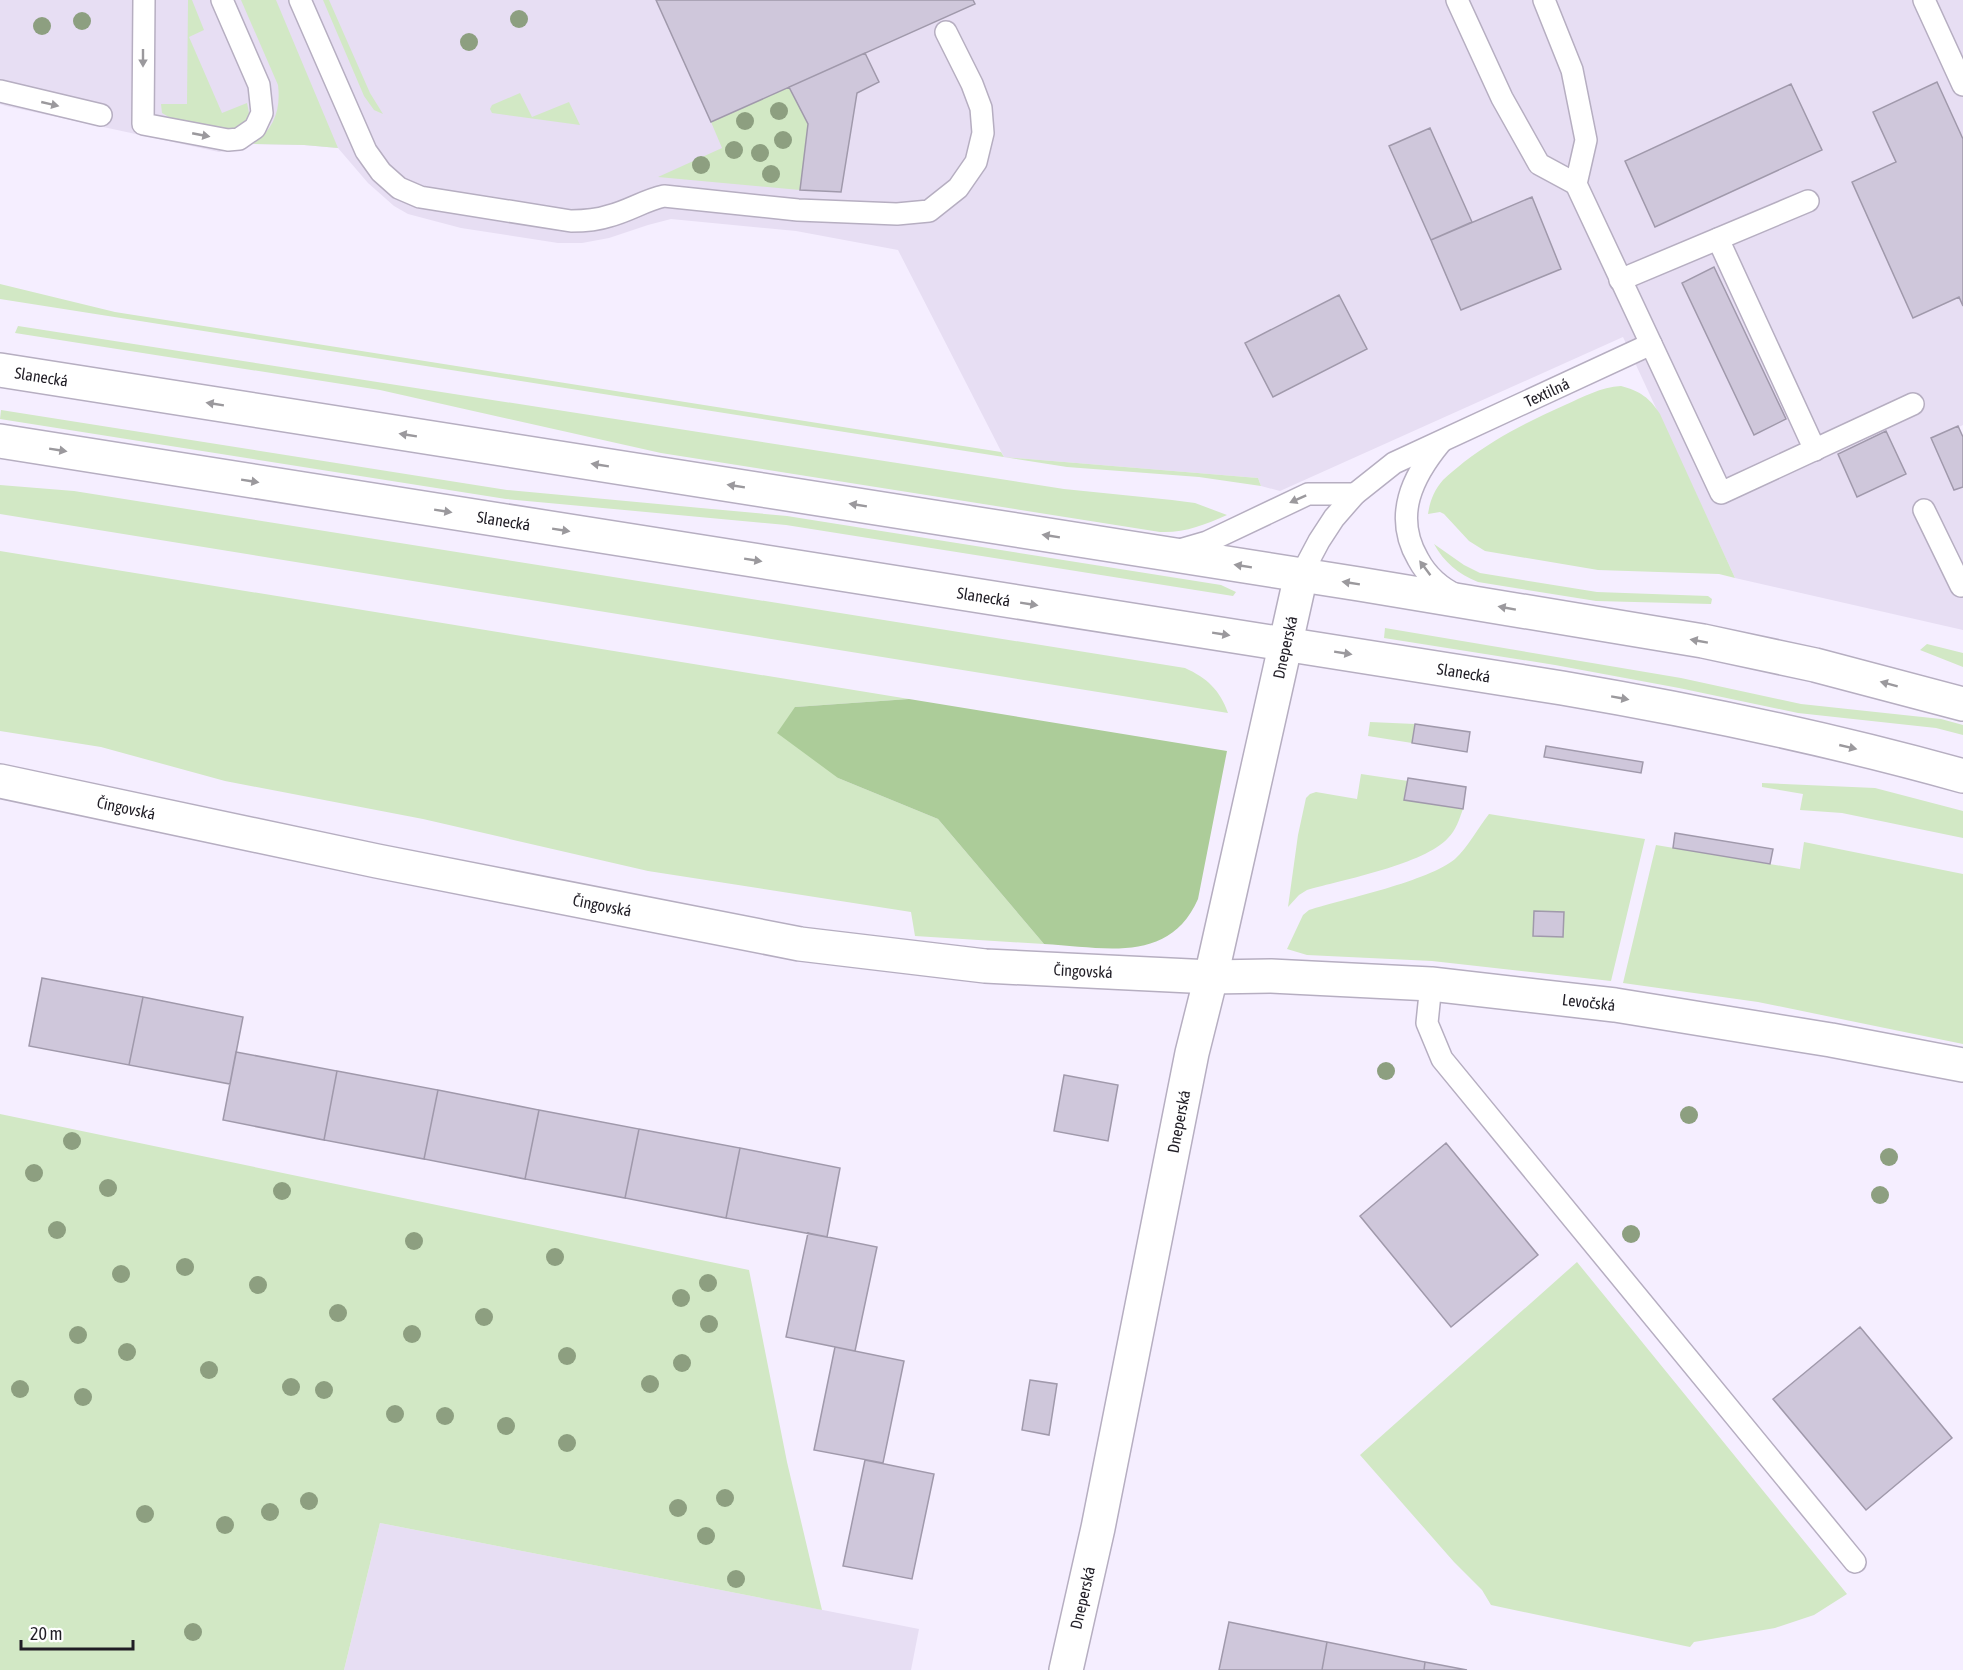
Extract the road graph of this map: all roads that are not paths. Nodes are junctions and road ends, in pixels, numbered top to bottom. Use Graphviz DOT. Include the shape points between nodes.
graph roads {
  1 [pos="144,0"];
  2 [pos="222,0"];
  3 [pos="300,0"];
  4 [pos="1457,0"];
  5 [pos="1544,0"];
  6 [pos="1924,0"];
  7 [pos="946,32"];
  8 [pos="1963,85"];
  9 [pos="0,90"];
  10 [pos="101,115"];
  11 [pos="1576,184"];
  12 [pos="1808,201"];
  13 [pos="1718,239"];
  14 [pos="1620,280"];
  15 [pos="1651,344"];
  16 [pos="0,370"];
  17 [pos="1913,404"];
  18 [pos="1443,439"];
  19 [pos="0,441"];
  20 [pos="1815,450"];
  21 [pos="1355,494"];
  22 [pos="1924,510"];
  23 [pos="1160,553"];
  24 [pos="1301,575"];
  25 [pos="1961,586"];
  26 [pos="1471,602"];
  27 [pos="1286,644"];
  28 [pos="1963,704"];
  29 [pos="1963,776"];
  30 [pos="0,781"];
  31 [pos="1211,977"];
  32 [pos="1431,984"];
  33 [pos="1963,1065"];
  34 [pos="1855,1562"];
  35 [pos="1066,1670"];
  1 -- 2 [label="lane, one-way" via="143,124 213,138 239,139 260,120 261,95"];
  3 -- 7 [label="lane" via="366,151 399,189 443,202 571,221 612,216 664,196 798,210 897,214 929,210 958,188 976,162 983,133 981,108"];
  4 -- 11 [label="lane" via="1502,98 1539,164"];
  5 -- 11 [label="lane" via="1572,69 1586,140"];
  6 -- 8 [label="lane"];
  9 -- 10 [label="lane, one-way"];
  11 -- 14 [label="lane"];
  12 -- 13 [label="lane"];
  13 -- 14 [label="lane"];
  13 -- 20 [label="lane"];
  14 -- 15 [label="lane"];
  15 -- 18 [label="lane, Textilná"];
  15 -- 20 [label="lane" via="1721,493"];
  23 -- 16 [label="main road, Slanecká, one-way"];
  17 -- 20 [label="lane"];
  18 -- 21 [label="lane, Textilná" via="1394,463"];
  26 -- 18 [label="lane, Textilná, one-way" via="1448,591 1428,574 1414,553 1405,527 1412,490 1429,456"];
  19 -- 27 [label="main road, Slanecká, one-way"];
  21 -- 23 [label="lane, one-way" via="1308,494 1207,542"];
  21 -- 24 [label="lane, Textilná" via="1334,518"];
  22 -- 25 [label="lane"];
  24 -- 23 [label="main road, Slanecká, one-way"];
  26 -- 24 [label="main road, Slanecká, one-way"];
  24 -- 27 [label="main road, Dneperská"];
  28 -- 26 [label="main road, Slanecká, one-way" via="1704,641"];
  27 -- 29 [label="main road, Slanecká, one-way" via="1633,700"];
  27 -- 31 [label="main road, Dneperská"];
  30 -- 31 [label="main road, Čingovská" via="800,944 985,966"];
  31 -- 32 [label="main road, Levočská"];
  31 -- 35 [label="main road, Dneperská" via="1192,1053 1101,1516"];
  32 -- 33 [label="main road, Levočská" via="1615,1005"];
  32 -- 34 [label="lane" via="1427,1023 1442,1059"];
}
